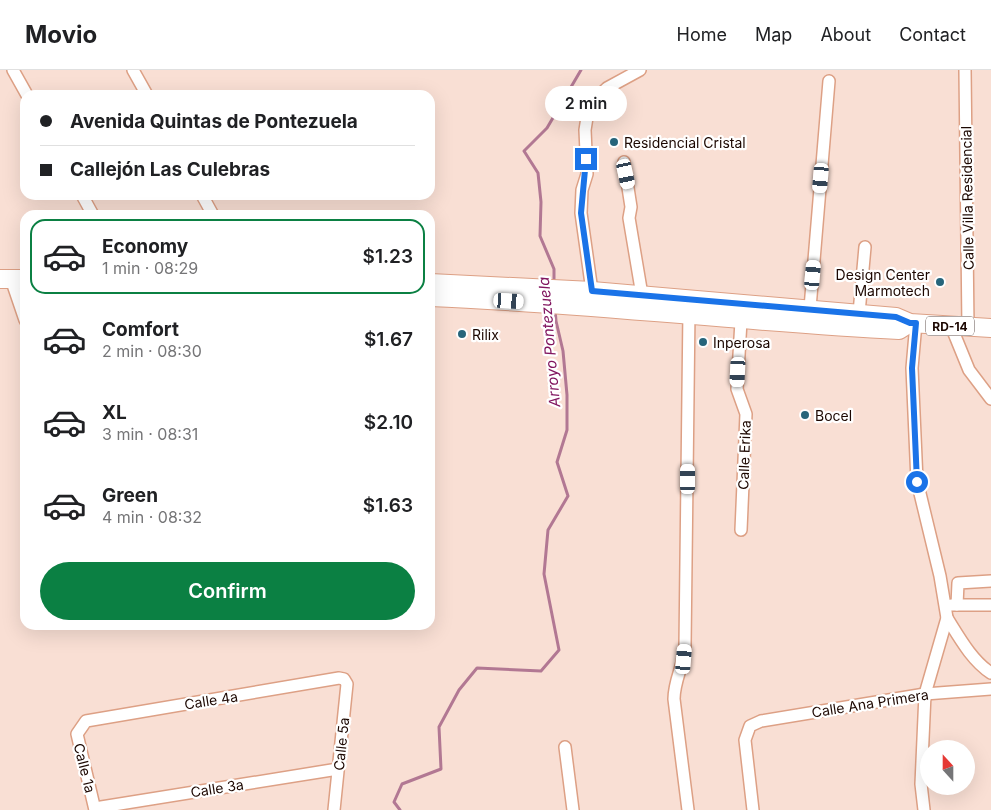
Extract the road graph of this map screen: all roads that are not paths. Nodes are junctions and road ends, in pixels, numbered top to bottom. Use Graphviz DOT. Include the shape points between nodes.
graph roads {
  1 [pos="13,70"];
  2 [pos="133,70"];
  3 [pos="640,70"];
  4 [pos="965,70"];
  5 [pos="829,81"];
  6 [pos="24,90"];
  7 [pos="143,90"];
  8 [pos="624,162"];
  9 [pos="865,246"];
  10 [pos="12,279"];
  11 [pos="435,284"];
  12 [pos="524,294"];
  13 [pos="642,295"];
  14 [pos="586,296"];
  15 [pos="435,297"];
  16 [pos="20,304"];
  17 [pos="689,306"];
  18 [pos="810,308"];
  19 [pos="858,313"];
  20 [pos="741,320"];
  21 [pos="913,323"];
  22 [pos="950,326"];
  23 [pos="968,327"];
  24 [pos="991,328"];
  25 [pos="991,399"];
  26 [pos="740,530"];
  27 [pos="991,581"];
  28 [pos="944,605"];
  29 [pos="958,605"];
  30 [pos="991,605"];
  31 [pos="947,618"];
  32 [pos="991,673"];
  33 [pos="344,679"];
  34 [pos="991,688"];
  35 [pos="925,694"];
  36 [pos="81,728"];
  37 [pos="566,747"];
  38 [pos="338,769"];
  39 [pos="95,809"];
  40 [pos="334,810"];
  41 [pos="573,810"];
  42 [pos="688,810"];
  43 [pos="752,810"];
  44 [pos="924,810"];
  1 -- 6 [label="street"];
  2 -- 7 [label="street"];
  3 -- 14 [label="street" via="608,88 588,105 587,174 582,190 581,213"];
  4 -- 23 [label="street, Calle Villa Residencial"];
  5 -- 18 [label="street"];
  8 -- 13 [label="street" via="631,206 629,218"];
  9 -- 19 [label="street"];
  10 -- 16 [label="street"];
  11 -- 12 [label="main road, RD-14"];
  12 -- 14 [label="main road, RD-14"];
  12 -- 15 [label="main road, RD-14"];
  13 -- 14 [label="main road, RD-14"];
  13 -- 17 [label="main road, RD-14"];
  14 -- 17 [label="main road, RD-14"];
  17 -- 18 [label="main road, RD-14"];
  17 -- 20 [label="main road, RD-14"];
  17 -- 42 [label="street" via="686,646 674,694"];
  18 -- 19 [label="main road, RD-14"];
  19 -- 21 [label="main road, RD-14" via="896,317"];
  20 -- 21 [label="main road, RD-14" via="899,330"];
  20 -- 26 [label="street, Calle Erika" via="737,389 746,414"];
  21 -- 22 [label="main road, RD-14"];
  21 -- 28 [label="street" via="917,482"];
  22 -- 23 [label="main road, RD-14"];
  22 -- 25 [label="street" via="969,370"];
  23 -- 24 [label="main road, RD-14"];
  27 -- 29 [label="street" via="958,583"];
  28 -- 29 [label="street"];
  28 -- 31 [label="street"];
  29 -- 30 [label="street"];
  31 -- 32 [label="street" via="964,645"];
  31 -- 35 [label="street"];
  33 -- 36 [label="street, Calle 4a" via="86,721"];
  33 -- 38 [label="street, Calle 5a" via="348,684"];
  34 -- 35 [label="street, Calle Ana Primera"];
  35 -- 43 [label="street, Calle Ana Primera" via="761,721 750,726 745,740"];
  35 -- 44 [label="street"];
  36 -- 39 [label="street, Calle 1a" via="76,734"];
  37 -- 41 [label="street"];
  38 -- 39 [label="street, Calle 3a"];
  38 -- 40 [label="street, Calle 5a"];
}
